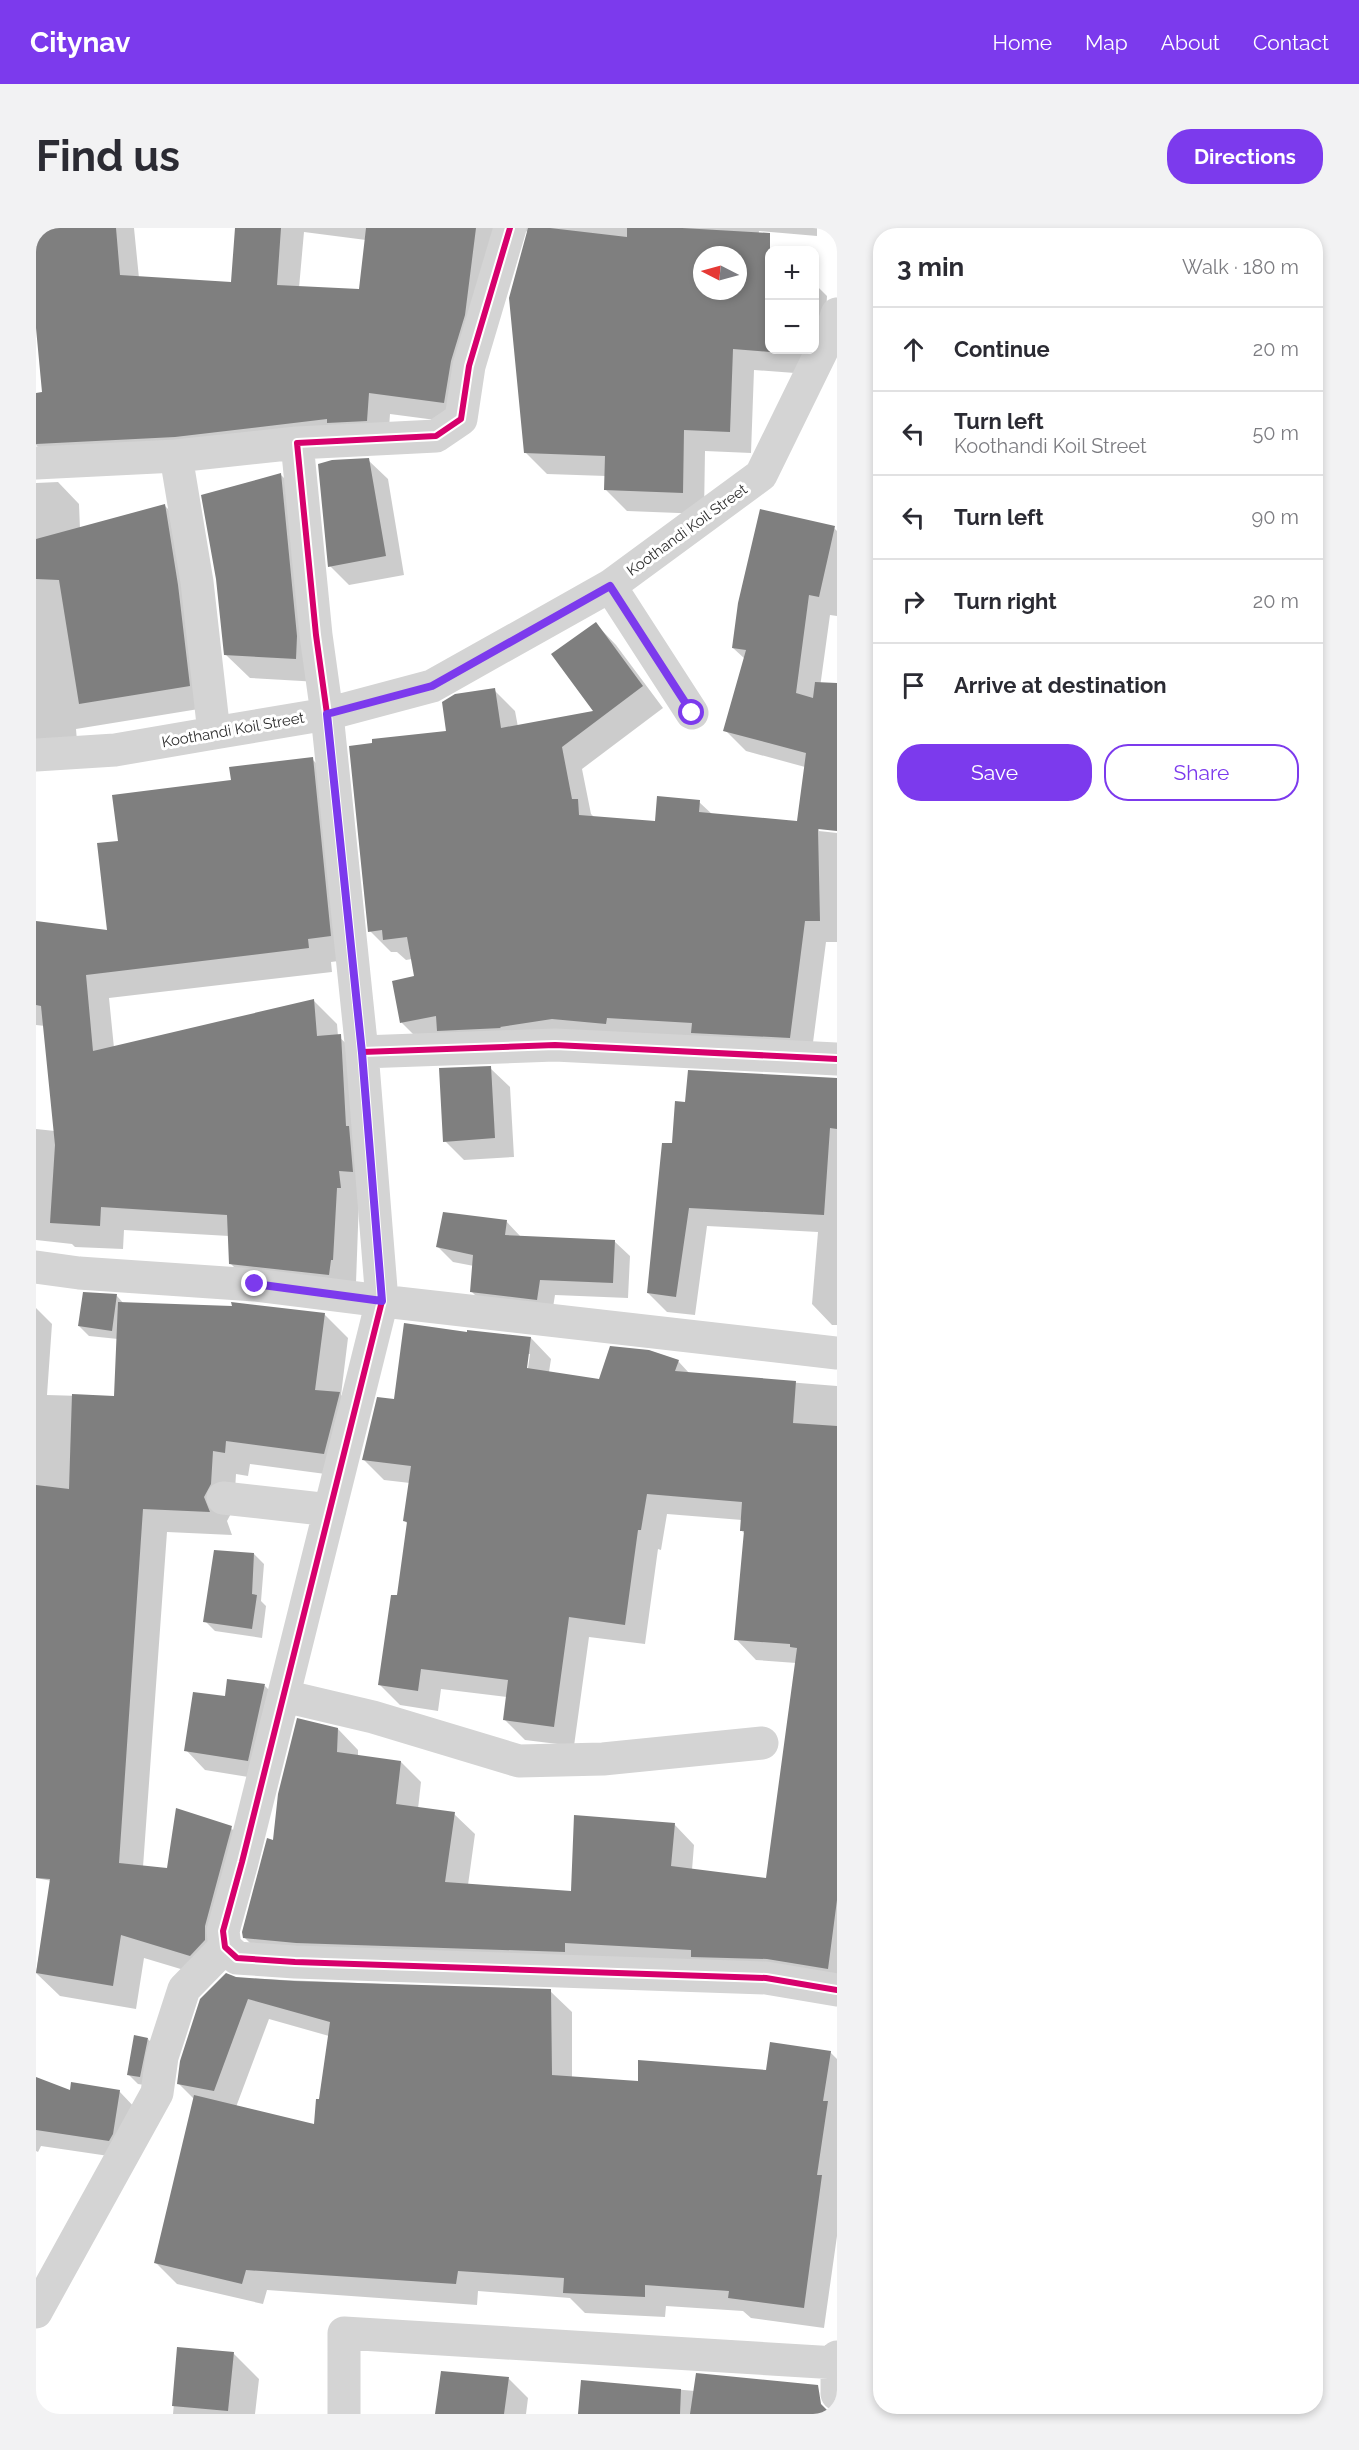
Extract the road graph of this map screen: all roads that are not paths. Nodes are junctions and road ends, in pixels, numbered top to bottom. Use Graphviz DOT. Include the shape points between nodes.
graph roads {
  1 [pos="510,228"];
  2 [pos="837,314"];
  3 [pos="297,443"];
  4 [pos="176,456"];
  5 [pos="36,463"];
  6 [pos="610,586"];
  7 [pos="692,713"];
  8 [pos="327,714"];
  9 [pos="214,733"];
  10 [pos="36,755"];
  11 [pos="362,1053"];
  12 [pos="837,1059"];
  13 [pos="36,1267"];
  14 [pos="382,1301"];
  15 [pos="837,1353"];
  16 [pos="223,1498"];
  17 [pos="330,1510"];
  18 [pos="284,1696"];
  19 [pos="762,1743"];
  20 [pos="225,1947"];
  21 [pos="837,1990"];
  22 [pos="36,2312"];
  23 [pos="837,2356"];
  24 [pos="837,2362"];
  25 [pos="837,2394"];
  26 [pos="344,2414"];
  1 -- 3 [label="street" via="470,366 461,419 436,436"];
  2 -- 6 [label="street, Koothandi Koil Street" via="761,475"];
  3 -- 4 [label="street"];
  3 -- 8 [label="street"];
  4 -- 5 [label="street"];
  4 -- 9 [label="street" via="197,582"];
  6 -- 7 [label="street"];
  6 -- 8 [label="street, Koothandi Koil Street" via="432,686"];
  8 -- 9 [label="street, Koothandi Koil Street"];
  8 -- 11 [label="street"];
  9 -- 10 [label="street, Koothandi Koil Street" via="115,750"];
  11 -- 12 [label="street" via="555,1045"];
  11 -- 14 [label="street"];
  13 -- 14 [label="street" via="255,1284"];
  14 -- 15 [label="street"];
  14 -- 17 [label="street"];
  16 -- 17 [label="street"];
  17 -- 18 [label="street"];
  18 -- 19 [label="street" via="373,1716 519,1761 603,1759"];
  18 -- 20 [label="street" via="223,1931"];
  20 -- 21 [label="street" via="237,1958 766,1978"];
  20 -- 22 [label="street" via="184,1989 162,2057 157,2093"];
  23 -- 24 [label="street"];
  24 -- 25 [label="street"];
  24 -- 26 [label="street" via="344,2333"];
}
